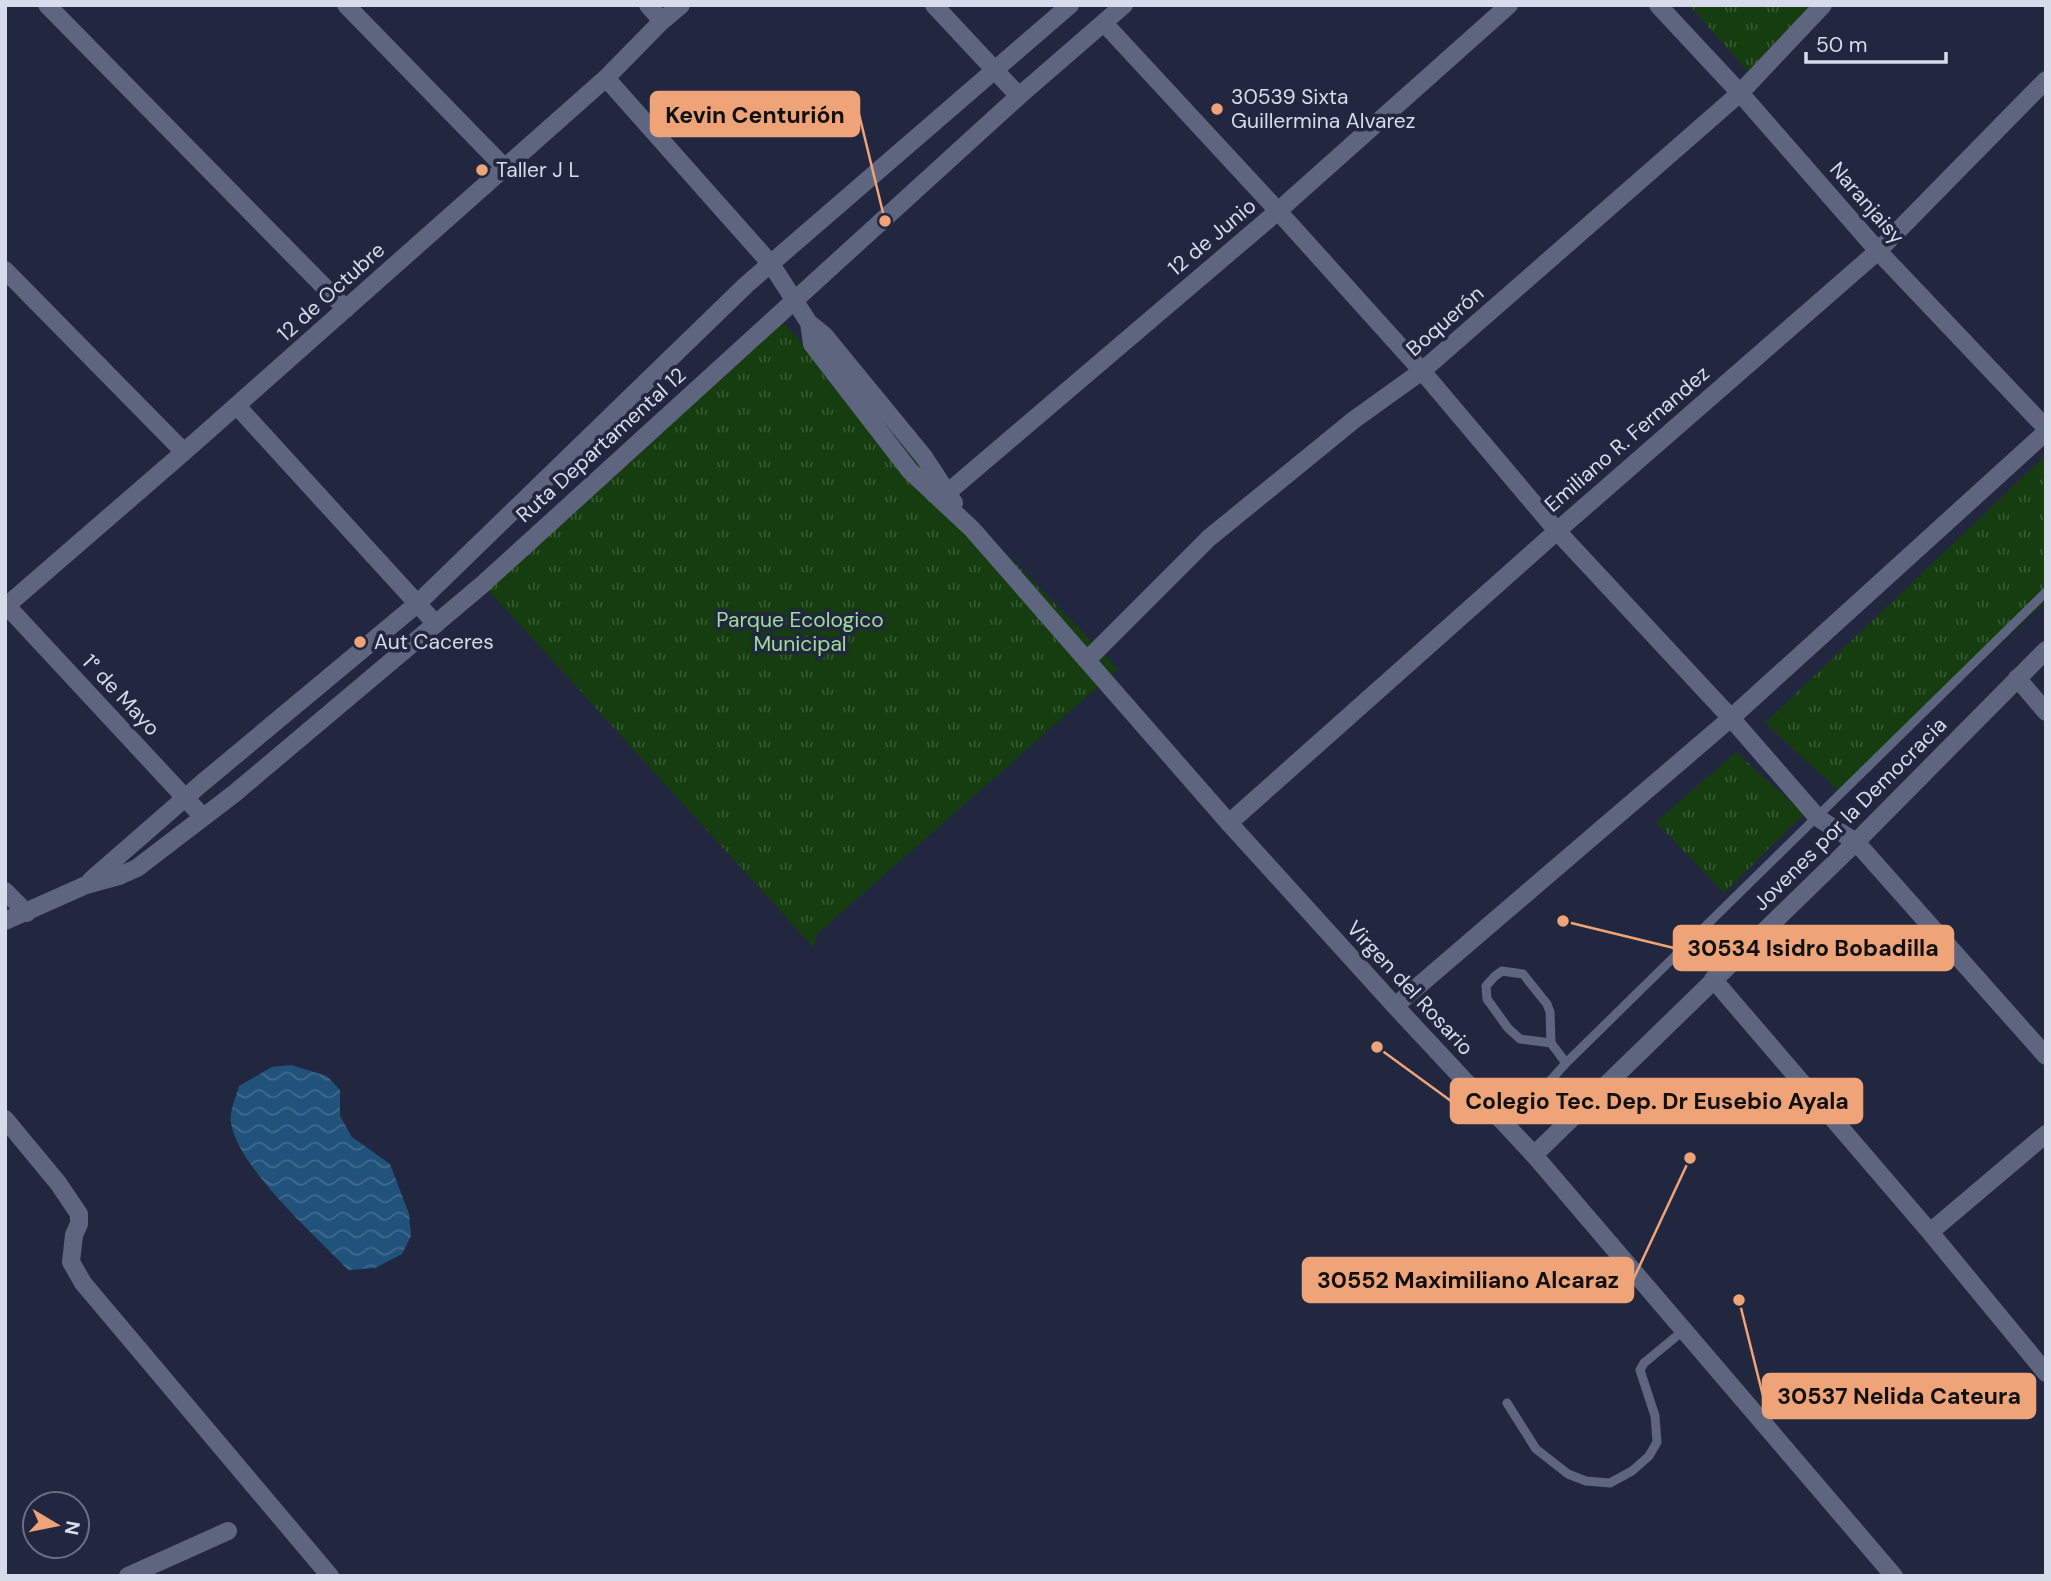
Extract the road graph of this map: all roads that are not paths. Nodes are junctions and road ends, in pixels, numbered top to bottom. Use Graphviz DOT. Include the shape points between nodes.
graph roads {
  1 [pos="47,5"];
  2 [pos="346,5"];
  3 [pos="648,5"];
  4 [pos="681,5"];
  5 [pos="934,5"];
  6 [pos="1070,5"];
  7 [pos="1124,5"];
  8 [pos="1509,5"];
  9 [pos="1658,5"];
  10 [pos="1823,5"];
  11 [pos="663,21"];
  12 [pos="1104,23"];
  13 [pos="994,71"];
  14 [pos="606,78"];
  15 [pos="2046,80"];
  16 [pos="1740,93"];
  17 [pos="1019,96"];
  18 [pos="505,168"];
  19 [pos="1278,211"];
  20 [pos="1878,251"];
  21 [pos="771,264"];
  22 [pos="5,270"];
  23 [pos="795,299"];
  24 [pos="346,309"];
  25 [pos="1422,372"];
  26 [pos="237,406"];
  27 [pos="2046,430"];
  28 [pos="184,452"];
  29 [pos="944,496"];
  30 [pos="1557,531"];
  31 [pos="2046,592"];
  32 [pos="417,604"];
  33 [pos="6,606"];
  34 [pos="436,624"];
  35 [pos="2046,650"];
  36 [pos="1087,660"];
  37 [pos="2017,678"];
  38 [pos="2046,712"];
  39 [pos="1731,718"];
  40 [pos="185,798"];
  41 [pos="203,817"];
  42 [pos="1818,818"];
  43 [pos="1229,823"];
  44 [pos="1856,842"];
  45 [pos="86,885"];
  46 [pos="5,891"];
  47 [pos="27,912"];
  48 [pos="5,921"];
  49 [pos="1713,979"];
  50 [pos="1395,1006"];
  51 [pos="1551,1043"];
  52 [pos="2046,1056"];
  53 [pos="1566,1063"];
  54 [pos="5,1119"];
  55 [pos="1508,1128"];
  56 [pos="2046,1134"];
  57 [pos="1534,1155"];
  58 [pos="1930,1232"];
  59 [pos="1684,1330"];
  60 [pos="2046,1373"];
  61 [pos="1507,1403"];
  62 [pos="228,1531"];
  63 [pos="128,1576"];
  64 [pos="330,1576"];
  65 [pos="1894,1576"];
  1 -- 24 [label="street"];
  2 -- 18 [label="street"];
  3 -- 11 [label="street"];
  4 -- 11 [label="street, 12 de Octubre"];
  5 -- 13 [label="street"];
  6 -- 13 [label="street, Ruta Departamental 12"];
  7 -- 12 [label="street, Ruta Departamental 12"];
  8 -- 19 [label="street, 12 de Junio"];
  9 -- 16 [label="street, Naranjaisy"];
  10 -- 16 [label="street, Boquerón"];
  11 -- 14 [label="street, 12 de Octubre"];
  12 -- 17 [label="street, Ruta Departamental 12"];
  12 -- 19 [label="street"];
  13 -- 17 [label="street"];
  13 -- 21 [label="street, Ruta Departamental 12"];
  14 -- 18 [label="street, 12 de Octubre"];
  14 -- 21 [label="street, Virgen del Rosario"];
  15 -- 20 [label="street, Emiliano R. Fernandez"];
  16 -- 20 [label="street, Naranjaisy"];
  16 -- 25 [label="street, Boquerón"];
  17 -- 23 [label="street, Ruta Departamental 12"];
  18 -- 24 [label="street, 12 de Octubre"];
  19 -- 25 [label="street"];
  19 -- 29 [label="street, 12 de Junio"];
  20 -- 27 [label="street, Naranjaisy"];
  20 -- 30 [label="street, Emiliano R. Fernandez"];
  21 -- 23 [label="street, Virgen del Rosario"];
  21 -- 32 [label="street, Ruta Departamental 12"];
  22 -- 28 [label="street"];
  23 -- 29 [label="street, Virgen del Rosario" via="809,323 812,344 910,471"];
  23 -- 34 [label="street, Ruta Departamental 12"];
  24 -- 26 [label="street, 12 de Octubre"];
  25 -- 30 [label="street"];
  25 -- 36 [label="street, Boquerón" via="1354,419 1209,538"];
  26 -- 28 [label="street, 12 de Octubre"];
  26 -- 32 [label="street"];
  27 -- 39 [label="street"];
  28 -- 33 [label="street, 12 de Octubre"];
  29 -- 36 [label="street, Virgen del Rosario"];
  30 -- 39 [label="street"];
  30 -- 43 [label="street, Emiliano R. Fernandez"];
  31 -- 42 [label="lane"];
  32 -- 34 [label="street"];
  32 -- 40 [label="street, Ruta Departamental 12"];
  33 -- 40 [label="street, 1° de Mayo"];
  34 -- 41 [label="street, Ruta Departamental 12"];
  35 -- 37 [label="street, Jovenes por la Democracia"];
  36 -- 43 [label="street, Virgen del Rosario"];
  37 -- 38 [label="street"];
  37 -- 44 [label="street, Jovenes por la Democracia"];
  39 -- 42 [label="street"];
  39 -- 50 [label="street"];
  40 -- 41 [label="street, 1° de Mayo"];
  40 -- 45 [label="street, Ruta Departamental 12"];
  41 -- 45 [label="street, Ruta Departamental 12" via="137,868"];
  42 -- 44 [label="street"];
  42 -- 53 [label="lane"];
  43 -- 50 [label="street, Virgen del Rosario"];
  44 -- 49 [label="street, Jovenes por la Democracia"];
  44 -- 52 [label="street"];
  45 -- 47 [label="street, Ruta Departamental 12"];
  46 -- 47 [label="street"];
  47 -- 48 [label="street, Ruta Departamental 12"];
  49 -- 57 [label="street, Jovenes por la Democracia"];
  49 -- 58 [label="street"];
  50 -- 55 [label="street, Virgen del Rosario"];
  51 -- 51 [label="lane" via="1547,1004 1523,974 1502,971 1495,976 1486,986 1487,999 1508,1028 1520,1039"];
  51 -- 53 [label="lane"];
  53 -- 55 [label="lane"];
  54 -- 64 [label="street" via="79,1214 71,1262 83,1283"];
  55 -- 57 [label="street, Virgen del Rosario"];
  56 -- 58 [label="street"];
  57 -- 59 [label="street, Virgen del Rosario"];
  58 -- 60 [label="street"];
  59 -- 61 [label="lane" via="1640,1370 1655,1416 1657,1441 1649,1456 1610,1483 1568,1474 1536,1450"];
  59 -- 65 [label="street, Virgen del Rosario"];
  62 -- 63 [label="street"];
}
